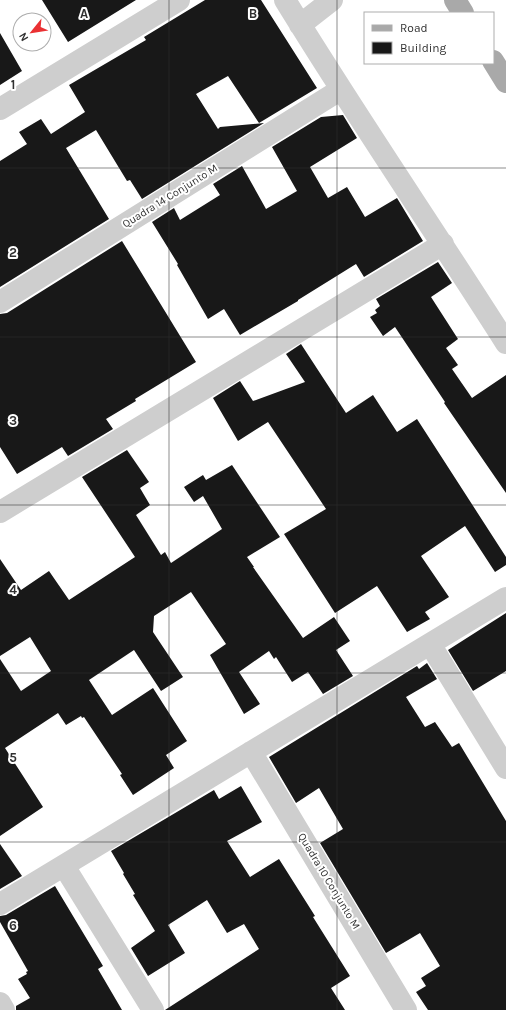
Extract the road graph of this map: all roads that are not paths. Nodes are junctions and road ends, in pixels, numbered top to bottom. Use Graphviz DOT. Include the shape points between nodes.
graph roads {
  1 [pos="179,0"];
  2 [pos="285,0"];
  3 [pos="332,0"];
  4 [pos="455,0"];
  5 [pos="462,12"];
  6 [pos="300,25"];
  7 [pos="494,63"];
  8 [pos="506,82"];
  9 [pos="340,90"];
  10 [pos="0,109"];
  11 [pos="443,244"];
  12 [pos="0,302"];
  13 [pos="506,343"];
  14 [pos="0,512"];
  15 [pos="506,598"];
  16 [pos="430,644"];
  17 [pos="251,752"];
  18 [pos="506,768"];
  19 [pos="64,866"];
  20 [pos="0,904"];
  21 [pos="0,1003"];
  22 [pos="4,1010"];
  23 [pos="153,1010"];
  24 [pos="406,1010"];
  1 -- 10 [label="street"];
  2 -- 6 [label="street"];
  3 -- 6 [label="street"];
  4 -- 5 [label="main road"];
  6 -- 9 [label="street"];
  7 -- 8 [label="main road"];
  9 -- 11 [label="street"];
  9 -- 12 [label="street, Quadra 14 Conjunto M"];
  11 -- 13 [label="street"];
  11 -- 14 [label="street"];
  15 -- 16 [label="street"];
  16 -- 17 [label="street"];
  16 -- 18 [label="street"];
  17 -- 19 [label="street"];
  17 -- 24 [label="street, Quadra 10 Conjunto M"];
  19 -- 20 [label="street"];
  19 -- 23 [label="street"];
  21 -- 22 [label="street"];
}
